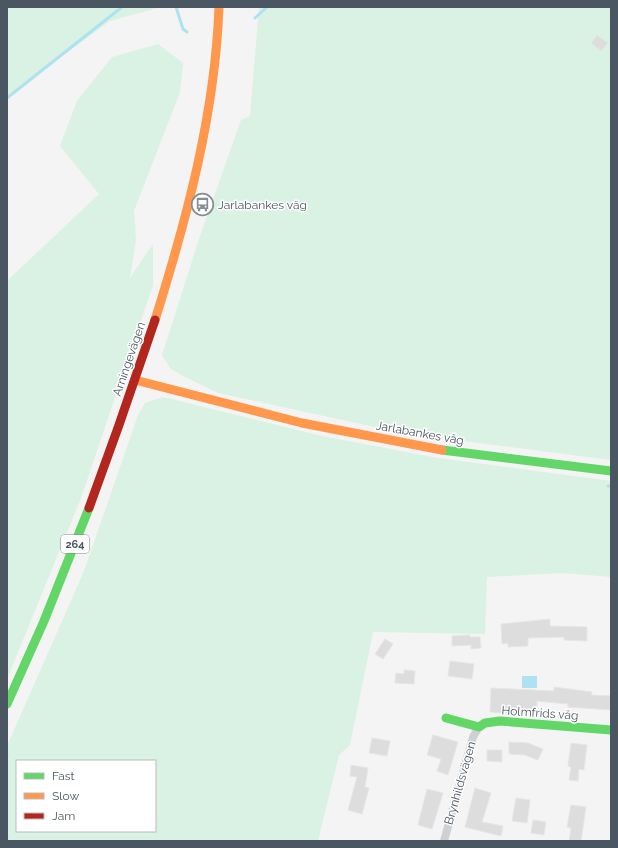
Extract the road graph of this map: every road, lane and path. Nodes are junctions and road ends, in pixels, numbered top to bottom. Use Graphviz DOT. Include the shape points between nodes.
graph roads {
  1 [pos="219,7"];
  2 [pos="135,380"];
  3 [pos="611,471"];
  4 [pos="7,704"];
  5 [pos="446,718"];
  6 [pos="479,727"];
  7 [pos="611,730"];
  8 [pos="444,841"];
  1 -- 2 [label="main road, Arningevägen / 264" via="219,34 207,123 162,299"];
  2 -- 3 [label="main road, Jarlabankes väg" via="302,422 427,448"];
  2 -- 4 [label="main road, Arningevägen / 264" via="108,458 32,651"];
  5 -- 6 [label="main road"];
  6 -- 7 [label="main road, Holmfrids väg" via="485,723 500,721"];
  6 -- 8 [label="street, Brynhildsvägen" via="473,737"];
}
